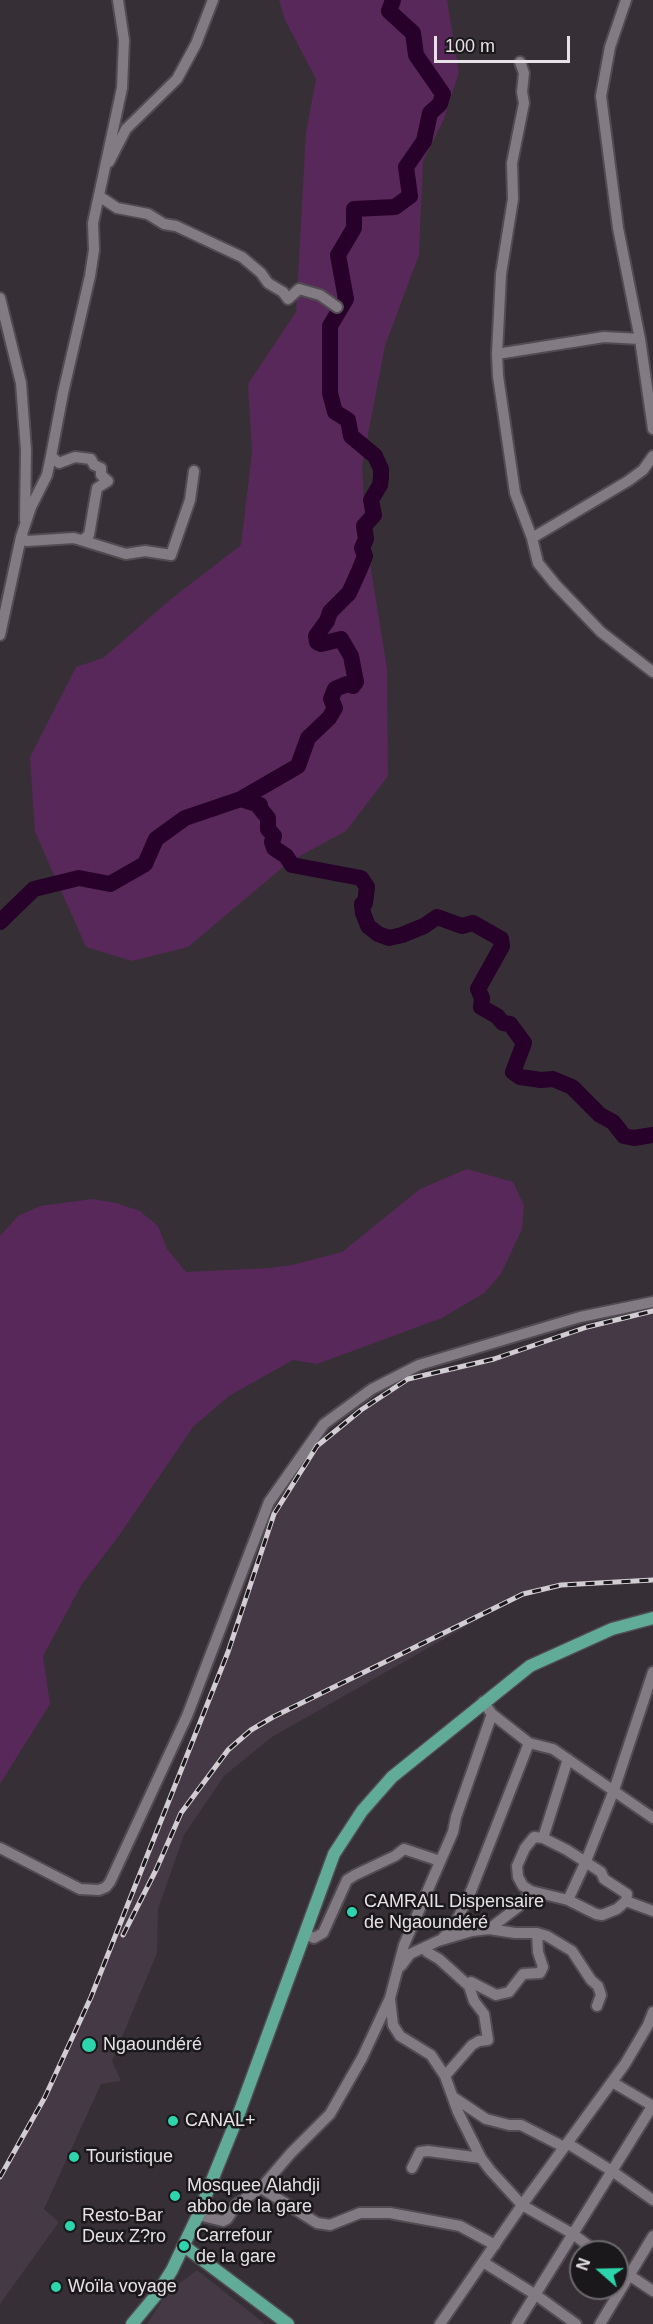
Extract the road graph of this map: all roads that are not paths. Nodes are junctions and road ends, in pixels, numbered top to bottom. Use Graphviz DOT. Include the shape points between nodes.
graph roads {
  1 [pos="118,0"];
  2 [pos="213,0"];
  3 [pos="626,0"];
  4 [pos="520,62"];
  5 [pos="105,167"];
  6 [pos="99,196"];
  7 [pos="0,298"];
  8 [pos="337,307"];
  9 [pos="640,339"];
  10 [pos="497,354"];
  11 [pos="653,429"];
  12 [pos="51,456"];
  13 [pos="653,456"];
  14 [pos="194,471"];
  15 [pos="25,523"];
  16 [pos="21,537"];
  17 [pos="532,538"];
  18 [pos="84,539"];
  19 [pos="0,635"];
  20 [pos="653,672"];
  21 [pos="653,1302"];
  22 [pos="652,1620"];
  23 [pos="653,1672"];
  24 [pos="483,1702"];
  25 [pos="492,1714"];
  26 [pos="529,1743"];
  27 [pos="568,1759"];
  28 [pos="614,1790"];
  29 [pos="653,1818"];
  30 [pos="543,1838"];
  31 [pos="0,1848"];
  32 [pos="440,1861"];
  33 [pos="586,1862"];
  34 [pos="531,1891"];
  35 [pos="568,1900"];
  36 [pos="626,1901"];
  37 [pos="653,1911"];
  38 [pos="489,1929"];
  39 [pos="537,1933"];
  40 [pos="305,1934"];
  41 [pos="438,1941"];
  42 [pos="404,1945"];
  43 [pos="426,1947"];
  44 [pos="396,1973"];
  45 [pos="469,1986"];
  46 [pos="390,1998"];
  47 [pos="597,2006"];
  48 [pos="653,2012"];
  49 [pos="650,2026"];
  50 [pos="445,2076"];
  51 [pos="612,2082"];
  52 [pos="453,2097"];
  53 [pos="653,2105"];
  54 [pos="566,2145"];
  55 [pos="481,2158"];
  56 [pos="412,2168"];
  57 [pos="612,2171"];
  58 [pos="261,2188"];
  59 [pos="653,2200"];
  60 [pos="522,2205"];
  61 [pos="198,2215"];
  62 [pos="573,2234"];
  63 [pos="653,2236"];
  64 [pos="581,2240"];
  65 [pos="495,2245"];
  66 [pos="184,2246"];
  67 [pos="483,2262"];
  68 [pos="630,2277"];
  69 [pos="653,2291"];
  70 [pos="536,2295"];
  71 [pos="132,2324"];
  72 [pos="288,2324"];
  73 [pos="440,2324"];
  74 [pos="518,2324"];
  75 [pos="576,2324"];
  76 [pos="600,2324"];
  1 -- 5 [label="street" via="124,40 122,88"];
  2 -- 5 [label="street" via="194,50 177,79 126,129"];
  3 -- 9 [label="street" via="610,47 601,96 618,228"];
  4 -- 10 [label="street" via="524,103 512,163 513,199 501,273"];
  5 -- 6 [label="street"];
  6 -- 8 [label="street" via="117,207 177,226 242,258 288,299 299,289 320,295"];
  6 -- 12 [label="street" via="90,276"];
  7 -- 15 [label="street" via="21,382 26,450"];
  9 -- 10 [label="street" via="604,336"];
  9 -- 11 [label="street"];
  10 -- 17 [label="street" via="515,494"];
  12 -- 15 [label="street" via="47,475"];
  12 -- 18 [label="street" via="60,463 75,457 91,459 108,481 97,488 89,535"];
  13 -- 17 [label="street" via="644,470 628,481"];
  14 -- 18 [label="street" via="171,555 145,551 126,554"];
  15 -- 16 [label="street"];
  16 -- 18 [label="street" via="27,541"];
  16 -- 19 [label="street"];
  17 -- 20 [label="street" via="538,563 555,584 601,632"];
  21 -- 31 [label="street" via="580,1317 418,1365 372,1389 324,1424 269,1502 187,1716 110,1882 99,1890 81,1889"];
  22 -- 24 [label="main road" via="612,1629 530,1666"];
  23 -- 28 [label="street"];
  24 -- 25 [label="street"];
  24 -- 40 [label="main road" via="392,1777 362,1811 334,1854"];
  25 -- 26 [label="street"];
  25 -- 32 [label="street"];
  26 -- 27 [label="street" via="553,1749"];
  26 -- 41 [label="street" via="460,1916"];
  27 -- 28 [label="street"];
  27 -- 30 [label="street"];
  28 -- 29 [label="street"];
  28 -- 33 [label="street"];
  30 -- 33 [label="street"];
  30 -- 34 [label="street" via="534,1837 517,1866 523,1886"];
  32 -- 40 [label="street" via="404,1849 355,1875 347,1880 323,1933 314,1938"];
  32 -- 42 [label="street"];
  33 -- 35 [label="street"];
  33 -- 36 [label="street" via="627,1894"];
  34 -- 35 [label="street"];
  34 -- 38 [label="street" via="518,1907"];
  35 -- 36 [label="street" via="602,1915"];
  36 -- 37 [label="street"];
  38 -- 39 [label="street"];
  38 -- 41 [label="street"];
  39 -- 45 [label="street" via="543,1966 540,1973 523,1974 509,1992 502,1994 471,1983"];
  39 -- 47 [label="street" via="572,1951 598,1986 601,1995"];
  40 -- 61 [label="main road"];
  41 -- 42 [label="street"];
  41 -- 43 [label="street"];
  42 -- 44 [label="street"];
  43 -- 44 [label="street" via="410,1954"];
  43 -- 45 [label="street" via="427,1952"];
  44 -- 46 [label="street"];
  45 -- 50 [label="street" via="484,2014 488,2040 472,2045"];
  46 -- 50 [label="street" via="393,2025 400,2036 431,2055"];
  46 -- 58 [label="street" via="330,2114"];
  48 -- 49 [label="street"];
  49 -- 51 [label="street"];
  50 -- 52 [label="street"];
  51 -- 53 [label="street"];
  51 -- 54 [label="street"];
  52 -- 54 [label="street" via="486,2119 521,2124"];
  52 -- 55 [label="street"];
  53 -- 57 [label="street"];
  54 -- 57 [label="street"];
  54 -- 60 [label="street"];
  55 -- 56 [label="street" via="420,2152"];
  55 -- 60 [label="street"];
  57 -- 59 [label="street"];
  57 -- 62 [label="street"];
  58 -- 61 [label="street" via="237,2204 223,2221"];
  58 -- 65 [label="street" via="317,2223 330,2225 360,2213 390,2213 460,2226"];
  60 -- 62 [label="street"];
  60 -- 65 [label="street"];
  61 -- 66 [label="main road"];
  62 -- 64 [label="street"];
  62 -- 70 [label="street"];
  63 -- 68 [label="street"];
  65 -- 67 [label="street"];
  66 -- 71 [label="main road" via="157,2294"];
  66 -- 72 [label="main road"];
  67 -- 70 [label="street"];
  67 -- 73 [label="street"];
  68 -- 69 [label="street"];
  68 -- 76 [label="street"];
  70 -- 74 [label="street"];
  70 -- 75 [label="street"];
}
